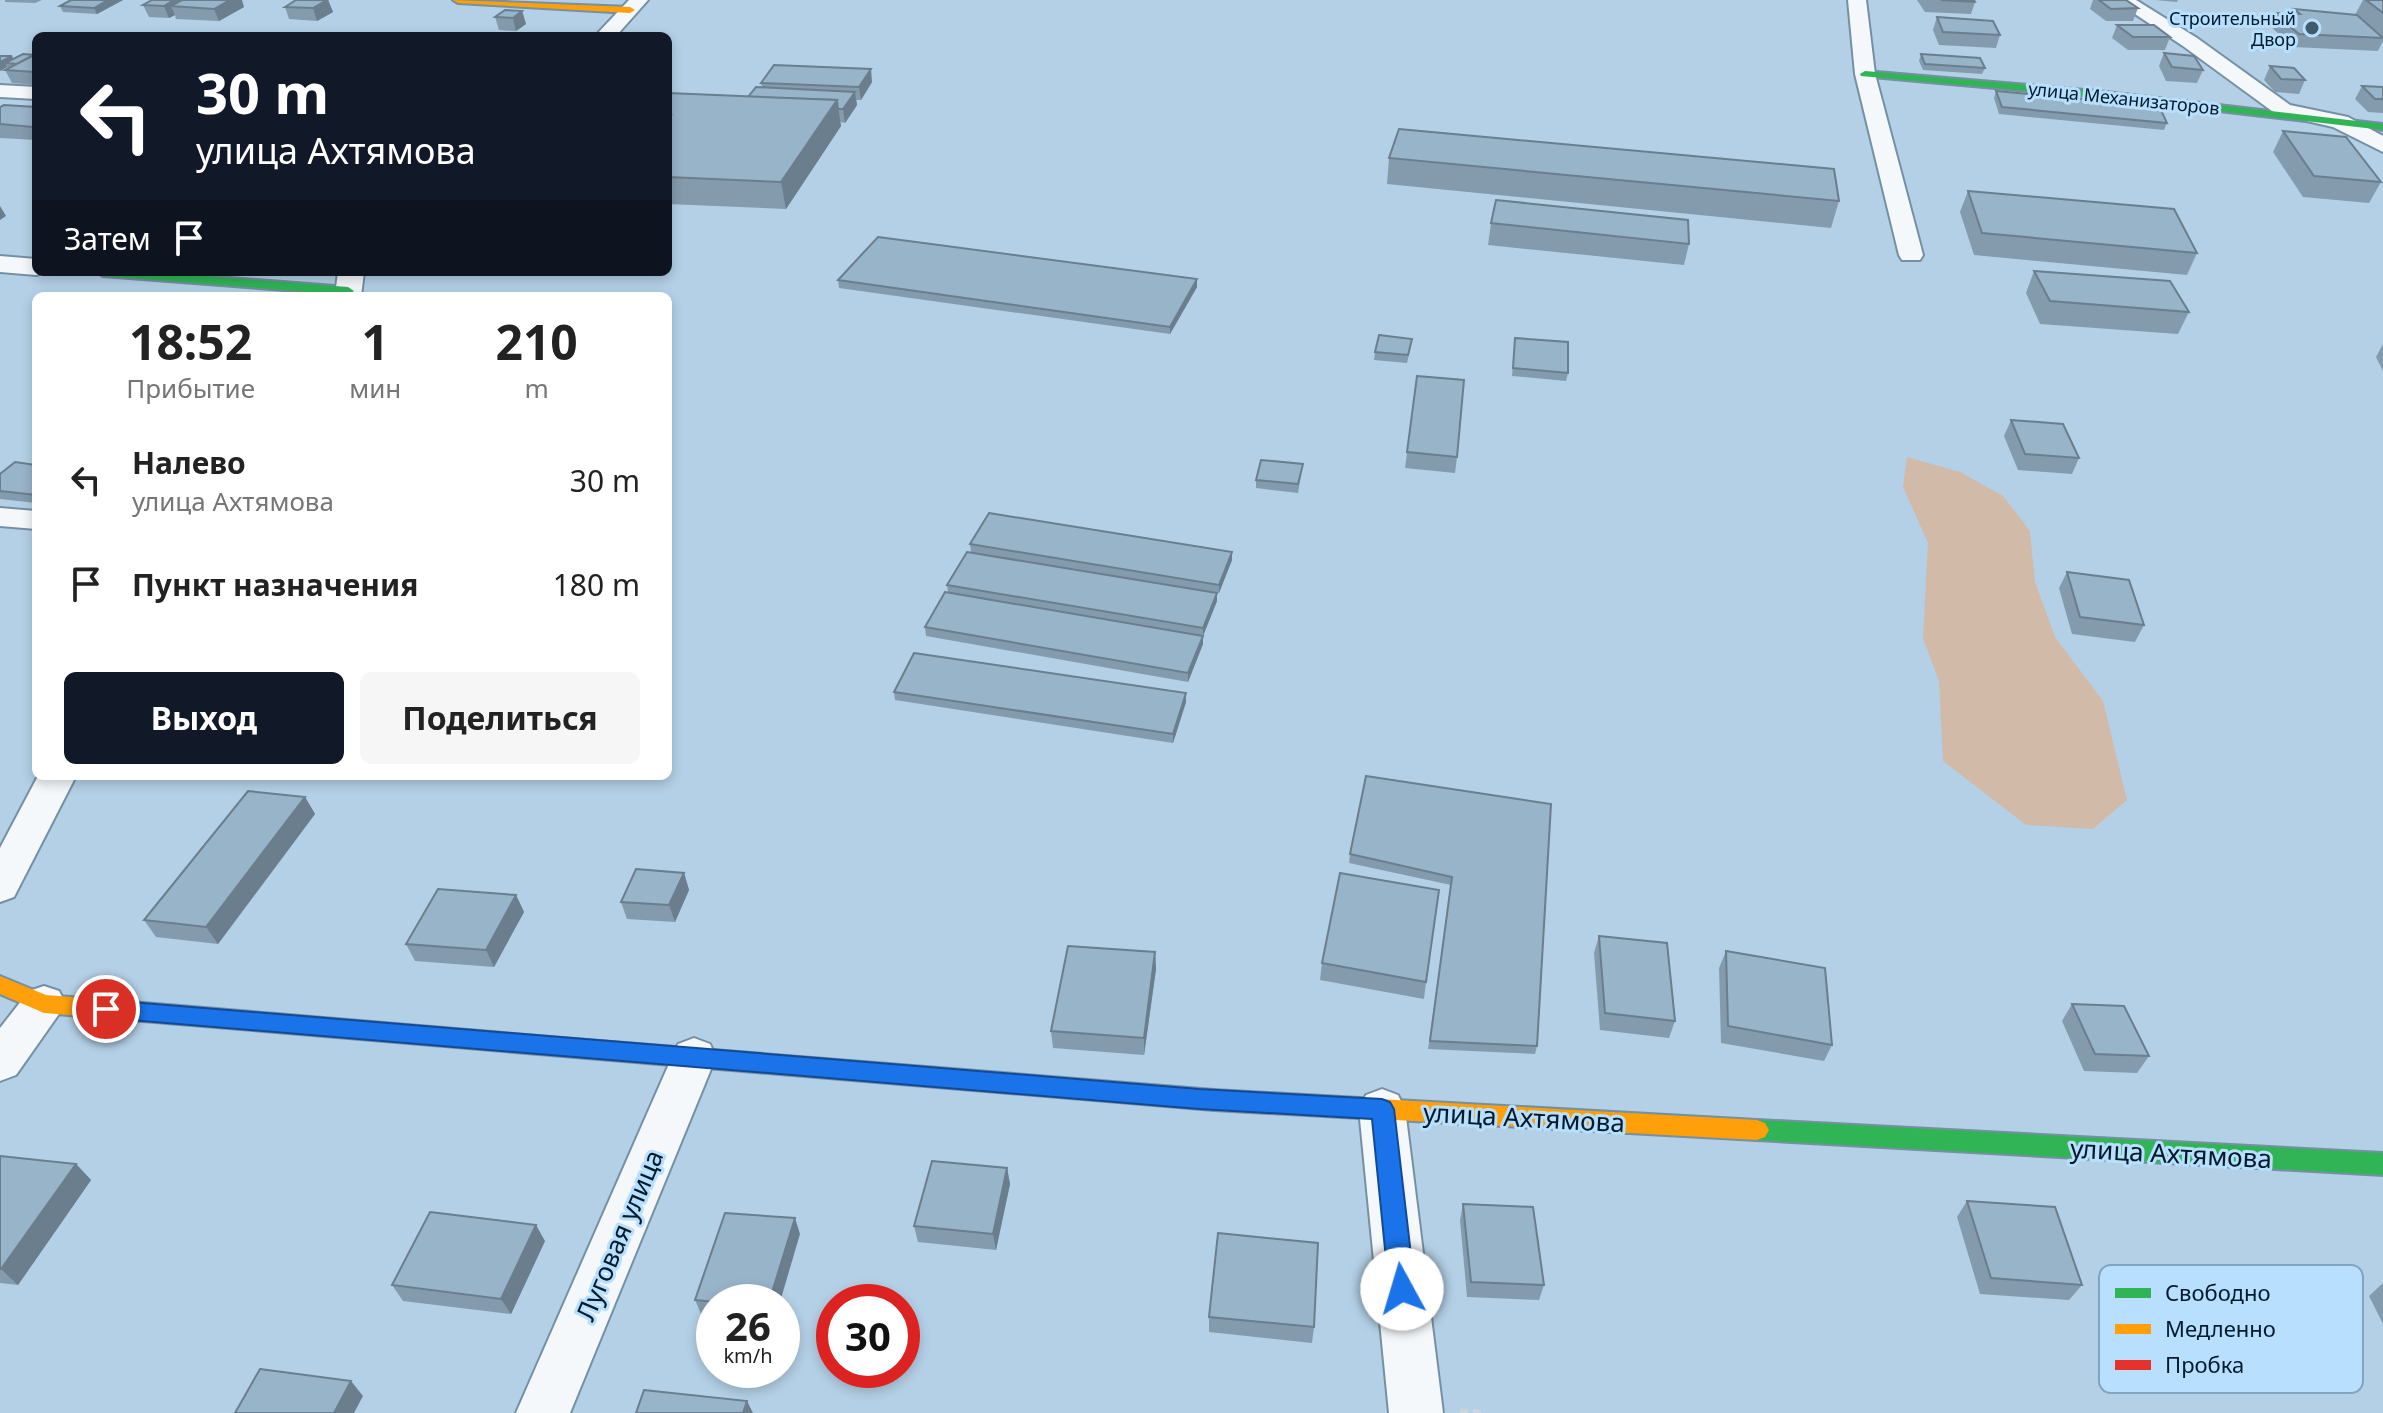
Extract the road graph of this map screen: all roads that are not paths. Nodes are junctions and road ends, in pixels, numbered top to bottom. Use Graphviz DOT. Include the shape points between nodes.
graph roads {
  1 [pos="458,0"];
  2 [pos="1857,0"];
  3 [pos="2123,0"];
  4 [pos="634,5"];
  5 [pos="609,32"];
  6 [pos="1865,74"];
  7 [pos="0,91"];
  8 [pos="32,93"];
  9 [pos="2340,122"];
  10 [pos="2383,127"];
  11 [pos="2383,145"];
  12 [pos="1911,255"];
  13 [pos="0,264"];
  14 [pos="32,267"];
  15 [pos="173,276"];
  16 [pos="349,286"];
  17 [pos="0,517"];
  18 [pos="32,520"];
  19 [pos="55,780"];
  20 [pos="0,886"];
  21 [pos="0,985"];
  22 [pos="44,1004"];
  23 [pos="694,1057"];
  24 [pos="0,1062"];
  25 [pos="1382,1109"];
  26 [pos="2383,1164"];
  27 [pos="543,1413"];
  28 [pos="1416,1413"];
  1 -- 4 [label="street"];
  2 -- 6 [label="street"];
  3 -- 9 [label="street" via="2283,110"];
  4 -- 5 [label="street"];
  6 -- 9 [label="street, улица Механизаторов"];
  6 -- 12 [label="street"];
  7 -- 8 [label="street"];
  9 -- 10 [label="street, улица Механизаторов"];
  9 -- 11 [label="street"];
  13 -- 14 [label="street"];
  15 -- 16 [label="street"];
  17 -- 18 [label="street"];
  19 -- 20 [label="street"];
  21 -- 22 [label="street, улица Ахтямова"];
  22 -- 23 [label="street, улица Ахтямова"];
  22 -- 24 [label="street"];
  23 -- 25 [label="street, улица Ахтямова"];
  23 -- 27 [label="street, Луговая улица"];
  25 -- 26 [label="street, улица Ахтямова"];
  25 -- 28 [label="street"];
}
